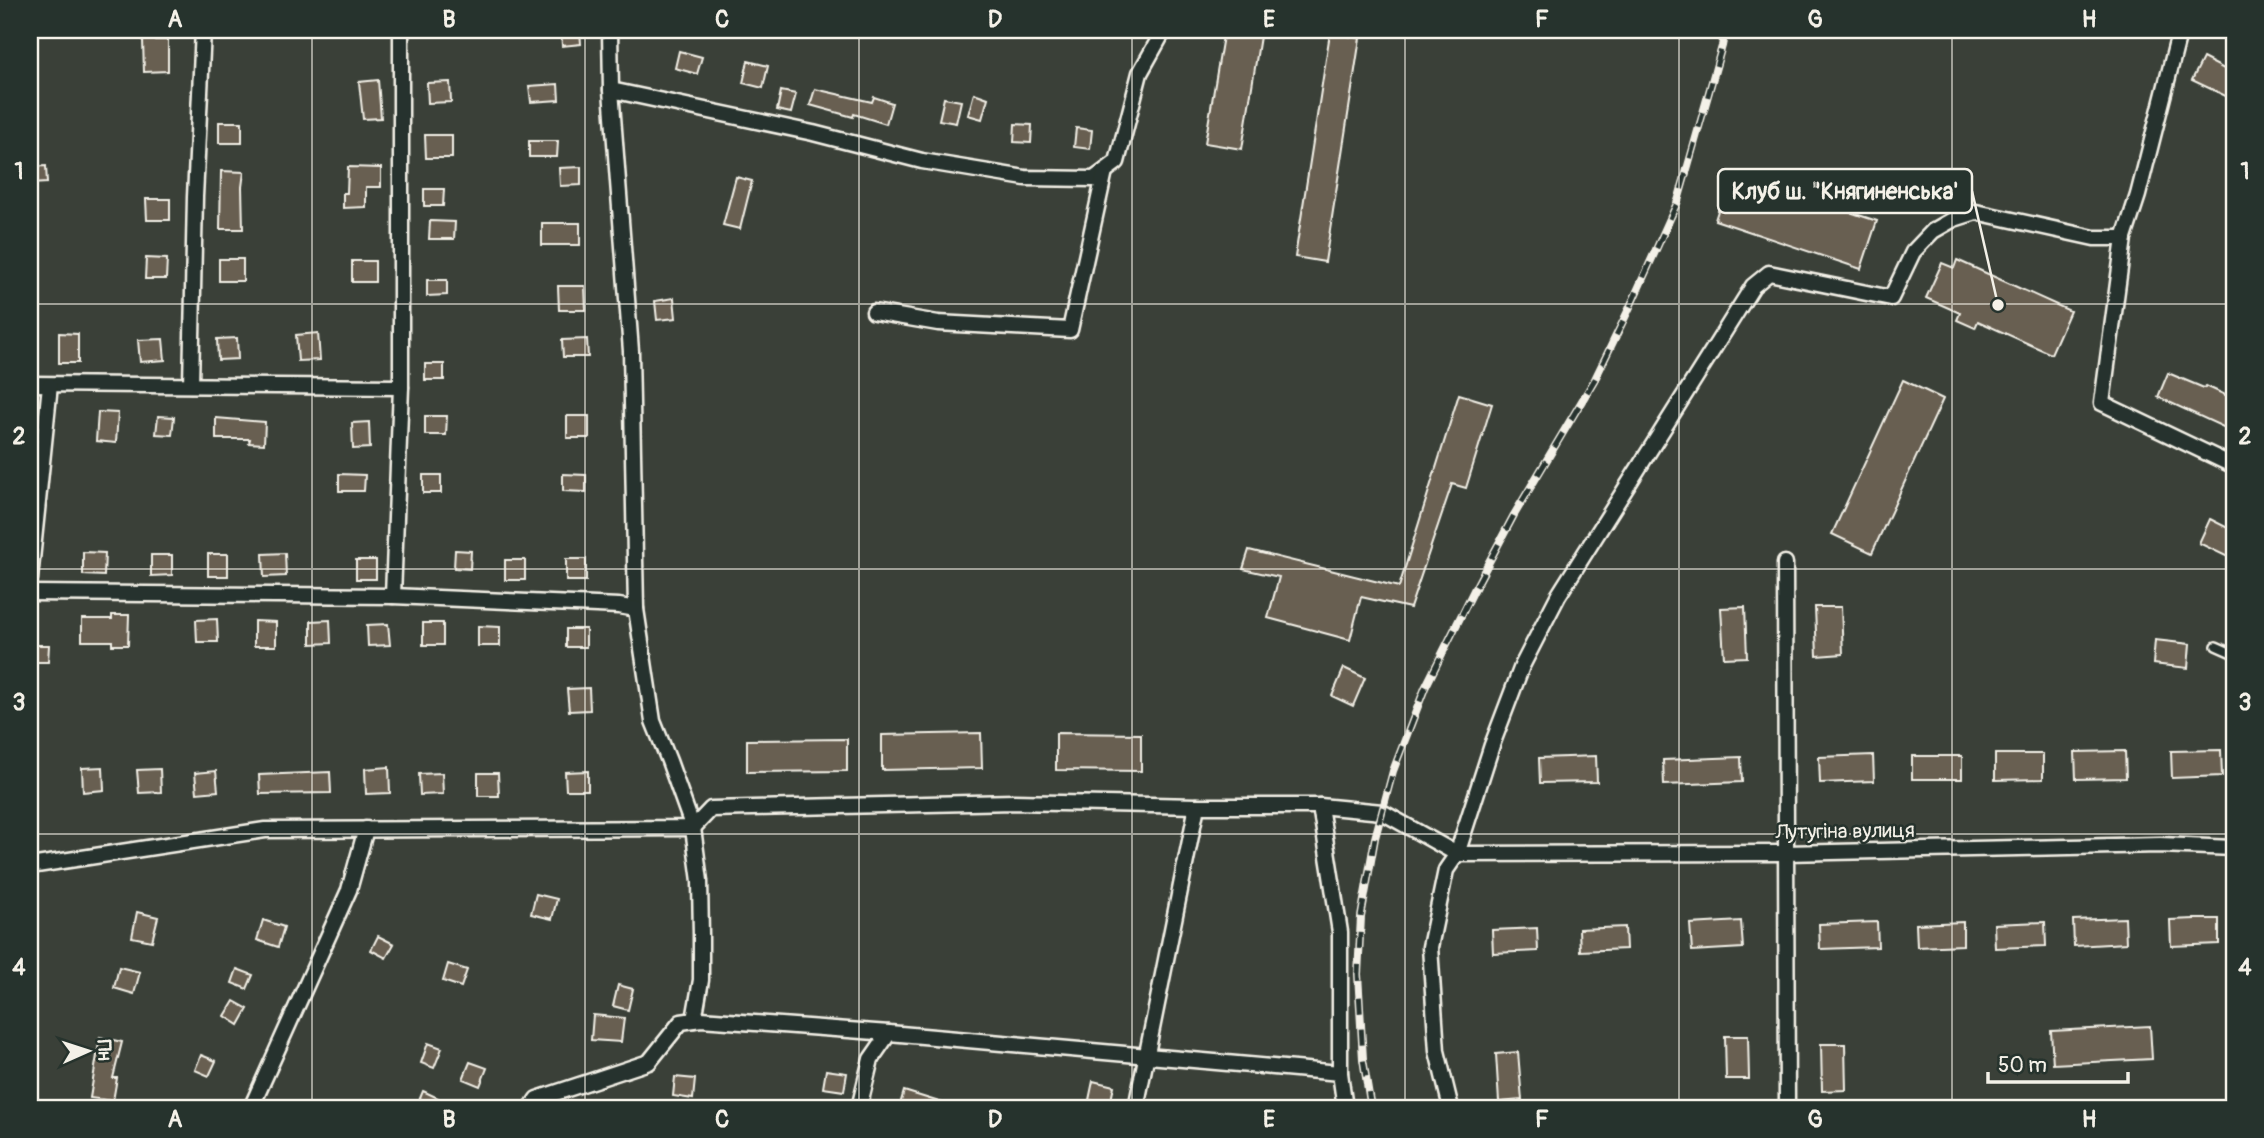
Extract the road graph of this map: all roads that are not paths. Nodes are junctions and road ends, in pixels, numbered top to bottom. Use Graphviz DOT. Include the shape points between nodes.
graph roads {
  1 [pos="203,30"];
  2 [pos="401,30"];
  3 [pos="610,30"];
  4 [pos="1164,30"];
  5 [pos="2179,30"];
  6 [pos="611,90"];
  7 [pos="1105,171"];
  8 [pos="2124,238"];
  9 [pos="874,312"];
  10 [pos="30,384"];
  11 [pos="50,385"];
  12 [pos="191,386"];
  13 [pos="401,387"];
  14 [pos="2234,466"];
  15 [pos="1785,563"];
  16 [pos="30,579"];
  17 [pos="30,593"];
  18 [pos="393,596"];
  19 [pos="636,609"];
  20 [pos="2216,646"];
  21 [pos="2234,654"];
  22 [pos="1197,806"];
  23 [pos="1320,806"];
  24 [pos="693,828"];
  25 [pos="366,829"];
  26 [pos="2234,848"];
  27 [pos="1785,853"];
  28 [pos="1457,854"];
  29 [pos="30,866"];
  30 [pos="694,1020"];
  31 [pos="888,1034"];
  32 [pos="1148,1057"];
  33 [pos="1340,1073"];
  34 [pos="251,1108"];
  35 [pos="531,1108"];
  36 [pos="859,1108"];
  37 [pos="1136,1108"];
  38 [pos="1345,1108"];
  39 [pos="1451,1108"];
  40 [pos="1787,1108"];
  1 -- 12 [label="street"];
  2 -- 13 [label="street"];
  3 -- 6 [label="street"];
  4 -- 7 [label="street" via="1140,73 1117,162"];
  5 -- 8 [label="street"];
  6 -- 7 [label="street" via="922,161 1025,178 1094,178"];
  6 -- 19 [label="street" via="631,351"];
  7 -- 9 [label="street" via="1070,330 938,323"];
  8 -- 14 [label="street" via="2102,403"];
  8 -- 28 [label="street" via="2094,238 1976,212 1933,231 1913,252 1891,298 1769,274 1753,286 1558,596 1522,666"];
  10 -- 11 [label="street"];
  11 -- 12 [label="street"];
  11 -- 16 [label="street"];
  12 -- 13 [label="street"];
  13 -- 18 [label="street"];
  15 -- 27 [label="street"];
  17 -- 18 [label="street"];
  18 -- 19 [label="street"];
  19 -- 24 [label="street" via="653,721"];
  20 -- 21 [label="lane"];
  22 -- 23 [label="street"];
  22 -- 24 [label="street" via="1014,802 711,809"];
  22 -- 32 [label="street"];
  23 -- 28 [label="street" via="1382,812"];
  23 -- 33 [label="street" via="1340,932"];
  24 -- 25 [label="street"];
  24 -- 30 [label="street" via="701,946"];
  25 -- 29 [label="street" via="265,830"];
  25 -- 34 [label="street" via="349,890"];
  26 -- 27 [label="street, Лутугіна вулиця" via="2160,845"];
  27 -- 28 [label="street, Лутугіна вулиця"];
  27 -- 40 [label="street"];
  28 -- 39 [label="street" via="1446,870 1430,947 1437,1051"];
  30 -- 31 [label="street"];
  30 -- 35 [label="street" via="681,1022 649,1062 537,1099"];
  31 -- 32 [label="street"];
  31 -- 36 [label="street" via="871,1059"];
  32 -- 33 [label="street"];
  32 -- 37 [label="street"];
  33 -- 38 [label="street"];
}
